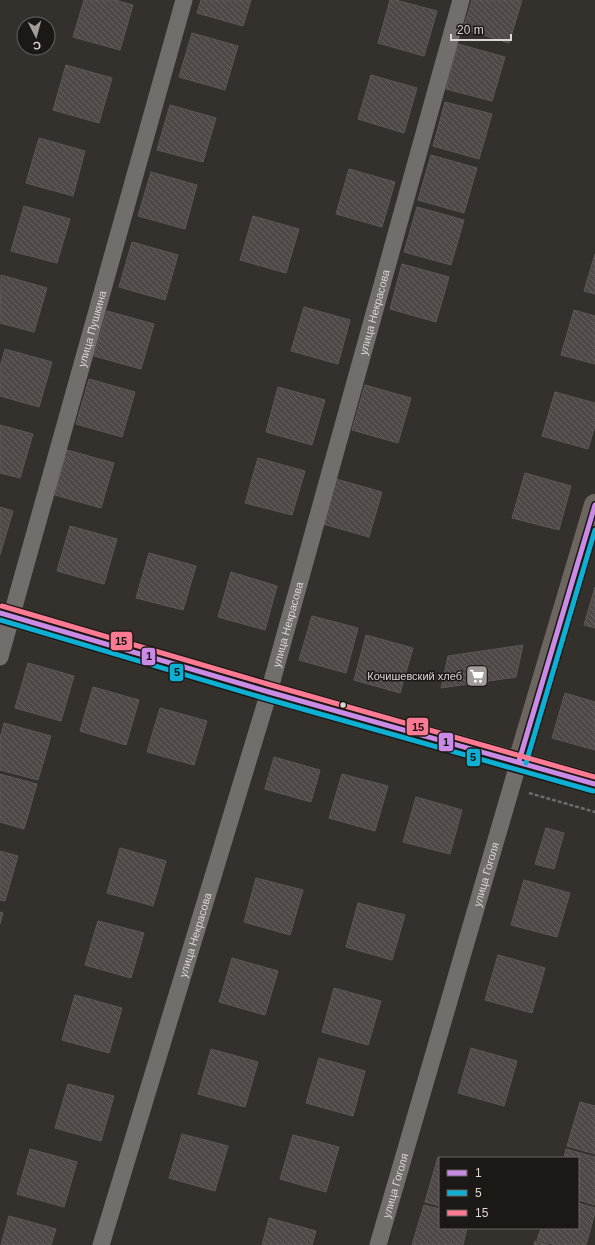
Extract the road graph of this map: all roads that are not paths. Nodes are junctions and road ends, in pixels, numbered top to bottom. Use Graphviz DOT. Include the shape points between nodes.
graph roads {
  1 [pos="184,0"];
  2 [pos="461,0"];
  3 [pos="595,505"];
  4 [pos="6,615"];
  5 [pos="0,658"];
  6 [pos="269,692"];
  7 [pos="518,761"];
  8 [pos="595,784"];
  9 [pos="101,1245"];
  10 [pos="378,1245"];
  1 -- 4 [label="street, улица Пушкина"];
  2 -- 6 [label="street, улица Некрасова"];
  3 -- 7 [label="main road, улица Гоголя"];
  4 -- 5 [label="street, улица Пушкина"];
  4 -- 6 [label="main road"];
  6 -- 7 [label="main road"];
  6 -- 9 [label="street, улица Некрасова"];
  7 -- 8 [label="main road"];
  7 -- 10 [label="street, улица Гоголя"];
}
